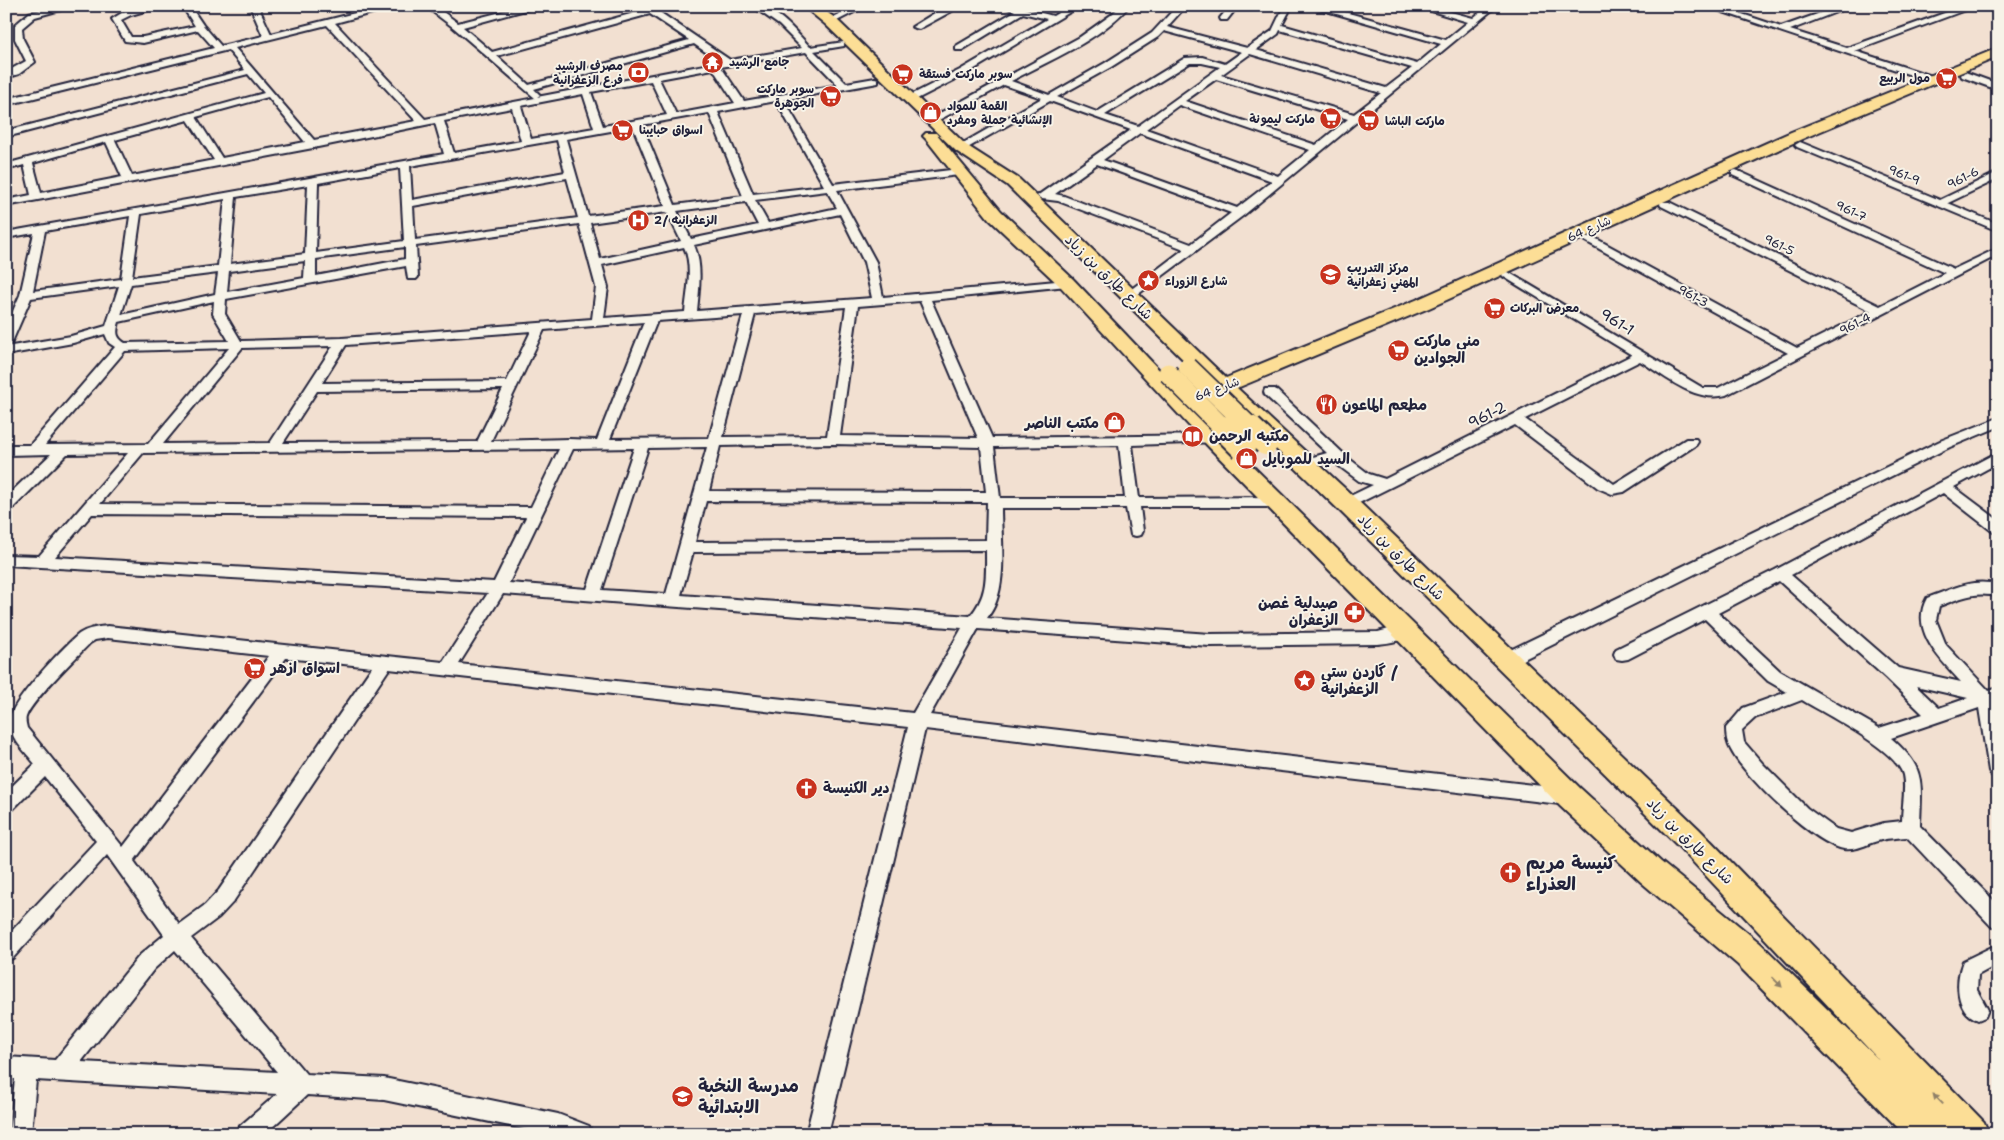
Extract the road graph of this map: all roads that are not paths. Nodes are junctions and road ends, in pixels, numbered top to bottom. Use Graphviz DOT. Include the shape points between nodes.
graph roads {
  1 [pos="71,6"];
  2 [pos="158,6"];
  3 [pos="186,6"];
  4 [pos="254,6"];
  5 [pos="359,6"];
  6 [pos="394,6"];
  7 [pos="429,6"];
  8 [pos="536,6"];
  9 [pos="756,6"];
  10 [pos="795,6"];
  11 [pos="809,6"];
  12 [pos="862,6"];
  13 [pos="950,6"];
  14 [pos="1006,6"];
  15 [pos="1076,6"];
  16 [pos="1125,6"];
  17 [pos="1182,6"];
  18 [pos="1234,6"];
  19 [pos="1288,6"];
  20 [pos="1313,6"];
  21 [pos="1419,6"];
  22 [pos="1493,6"];
  23 [pos="1709,6"];
  24 [pos="1729,6"];
  25 [pos="1848,6"];
  26 [pos="1972,6"];
  27 [pos="648,9"];
  28 [pos="1022,10"];
  29 [pos="1719,10"];
  30 [pos="368,13"];
  31 [pos="1224,18"];
  32 [pos="1055,19"];
  33 [pos="830,21"];
  34 [pos="1475,21"];
  35 [pos="329,22"];
  36 [pos="458,26"];
  37 [pos="200,27"];
  38 [pos="916,27"];
  39 [pos="1279,27"];
  40 [pos="1163,28"];
  41 [pos="1780,30"];
  42 [pos="268,38"];
  43 [pos="695,41"];
  44 [pos="1448,43"];
  45 [pos="841,44"];
  46 [pos="225,48"];
  47 [pos="960,48"];
  48 [pos="808,50"];
  49 [pos="1250,51"];
  50 [pos="1847,51"];
  51 [pos="1998,52"];
  52 [pos="492,55"];
  53 [pos="1998,61"];
  54 [pos="728,63"];
  55 [pos="715,66"];
  56 [pos="1228,67"];
  57 [pos="1419,67"];
  58 [pos="250,71"];
  59 [pos="6,75"];
  60 [pos="1965,75"];
  61 [pos="1216,76"];
  62 [pos="654,77"];
  63 [pos="1932,79"];
  64 [pos="875,81"];
  65 [pos="1005,82"];
  66 [pos="845,87"];
  67 [pos="1998,87"];
  68 [pos="528,88"];
  69 [pos="586,90"];
  70 [pos="1388,92"];
  71 [pos="270,94"];
  72 [pos="1050,98"];
  73 [pos="540,99"];
  74 [pos="779,99"];
  75 [pos="910,99"];
  76 [pos="6,102"];
  77 [pos="1179,102"];
  78 [pos="516,104"];
  79 [pos="742,106"];
  80 [pos="712,111"];
  81 [pos="1098,115"];
  82 [pos="190,116"];
  83 [pos="673,118"];
  84 [pos="1356,118"];
  85 [pos="439,119"];
  86 [pos="932,120"];
  87 [pos="423,122"];
  88 [pos="637,124"];
  89 [pos="1140,130"];
  90 [pos="600,131"];
  91 [pos="6,134"];
  92 [pos="109,138"];
  93 [pos="561,138"];
  94 [pos="935,140"];
  95 [pos="527,144"];
  96 [pos="313,145"];
  97 [pos="1800,145"];
  98 [pos="961,148"];
  99 [pos="1318,149"];
  100 [pos="450,157"];
  101 [pos="28,161"];
  102 [pos="1097,161"];
  103 [pos="220,162"];
  104 [pos="405,165"];
  105 [pos="6,167"];
  106 [pos="959,172"];
  107 [pos="1736,173"];
  108 [pos="571,174"];
  109 [pos="1998,175"];
  110 [pos="128,179"];
  111 [pos="1280,180"];
  112 [pos="313,181"];
  113 [pos="830,189"];
  114 [pos="231,196"];
  115 [pos="1046,196"];
  116 [pos="37,197"];
  117 [pos="749,198"];
  118 [pos="1029,198"];
  119 [pos="6,203"];
  120 [pos="409,204"];
  121 [pos="1666,204"];
  122 [pos="1939,204"];
  123 [pos="671,209"];
  124 [pos="843,210"];
  125 [pos="136,212"];
  126 [pos="1240,213"];
  127 [pos="585,220"];
  128 [pos="764,226"];
  129 [pos="1998,228"];
  130 [pos="40,229"];
  131 [pos="6,235"];
  132 [pos="1589,238"];
  133 [pos="411,242"];
  134 [pos="686,243"];
  135 [pos="1193,249"];
  136 [pos="1998,251"];
  137 [pos="310,256"];
  138 [pos="410,262"];
  139 [pos="596,263"];
  140 [pos="225,267"];
  141 [pos="1954,273"];
  142 [pos="1508,275"];
  143 [pos="412,277"];
  144 [pos="310,280"];
  145 [pos="126,281"];
  146 [pos="1067,283"];
  147 [pos="26,295"];
  148 [pos="924,296"];
  149 [pos="1129,296"];
  150 [pos="219,297"];
  151 [pos="878,300"];
  152 [pos="853,302"];
  153 [pos="750,310"];
  154 [pos="1880,311"];
  155 [pos="691,315"];
  156 [pos="652,318"];
  157 [pos="598,322"];
  158 [pos="112,324"];
  159 [pos="539,327"];
  160 [pos="6,342"];
  161 [pos="342,342"];
  162 [pos="238,345"];
  163 [pos="122,347"];
  164 [pos="6,351"];
  165 [pos="1797,353"];
  166 [pos="1642,356"];
  167 [pos="511,385"];
  168 [pos="312,387"];
  169 [pos="1228,390"];
  170 [pos="1270,392"];
  171 [pos="1711,393"];
  172 [pos="1184,407"];
  173 [pos="1516,419"];
  174 [pos="1998,422"];
  175 [pos="1213,439"];
  176 [pos="834,440"];
  177 [pos="1125,441"];
  178 [pos="643,442"];
  179 [pos="715,442"];
  180 [pos="1691,442"];
  181 [pos="568,443"];
  182 [pos="602,443"];
  183 [pos="987,443"];
  184 [pos="1255,445"];
  185 [pos="482,446"];
  186 [pos="274,447"];
  187 [pos="145,449"];
  188 [pos="6,450"];
  189 [pos="33,450"];
  190 [pos="63,450"];
  191 [pos="1998,457"];
  192 [pos="1342,460"];
  193 [pos="1304,464"];
  194 [pos="1387,484"];
  195 [pos="1944,486"];
  196 [pos="700,496"];
  197 [pos="993,500"];
  198 [pos="1278,502"];
  199 [pos="1134,503"];
  200 [pos="1347,504"];
  201 [pos="6,506"];
  202 [pos="88,509"];
  203 [pos="536,512"];
  204 [pos="1998,528"];
  205 [pos="1136,531"];
  206 [pos="994,545"];
  207 [pos="687,547"];
  208 [pos="6,560"];
  209 [pos="43,562"];
  210 [pos="1780,574"];
  211 [pos="499,588"];
  212 [pos="1998,591"];
  213 [pos="593,595"];
  214 [pos="672,602"];
  215 [pos="1707,612"];
  216 [pos="974,623"];
  217 [pos="1404,631"];
  218 [pos="283,650"];
  219 [pos="1622,654"];
  220 [pos="1506,660"];
  221 [pos="385,662"];
  222 [pos="448,668"];
  223 [pos="1892,673"];
  224 [pos="1803,693"];
  225 [pos="1989,697"];
  226 [pos="1935,715"];
  227 [pos="918,721"];
  228 [pos="1877,736"];
  229 [pos="45,766"];
  230 [pos="1998,771"];
  231 [pos="1570,797"];
  232 [pos="6,804"];
  233 [pos="1911,829"];
  234 [pos="107,842"];
  235 [pos="123,861"];
  236 [pos="1998,919"];
  237 [pos="177,937"];
  238 [pos="6,951"];
  239 [pos="1749,954"];
  240 [pos="1998,954"];
  241 [pos="1816,973"];
  242 [pos="1978,1010"];
  243 [pos="16,1069"];
  244 [pos="60,1071"];
  245 [pos="302,1086"];
  246 [pos="554,1129"];
  247 [pos="20,1134"];
  248 [pos="248,1134"];
  249 [pos="581,1134"];
  250 [pos="817,1134"];
  251 [pos="1929,1134"];
  252 [pos="1972,1134"];
  1 -- 59 [label="street" via="32,15 18,27 16,40 31,62"];
  2 -- 37 [label="street" via="116,19 128,39 144,40"];
  3 -- 37 [label="street"];
  4 -- 42 [label="street"];
  5 -- 30 [label="street"];
  6 -- 30 [label="street"];
  7 -- 36 [label="street"];
  8 -- 36 [label="street"];
  9 -- 48 [label="street" via="782,23"];
  10 -- 45 [label="main road"];
  11 -- 33 [label="main road, شارع طارق بن زياد"];
  12 -- 33 [label="street"];
  13 -- 38 [label="street"];
  14 -- 28 [label="street"];
  15 -- 32 [label="street"];
  16 -- 65 [label="street" via="1083,39"];
  17 -- 40 [label="street"];
  18 -- 31 [label="street"];
  19 -- 39 [label="street"];
  20 -- 44 [label="street"];
  21 -- 34 [label="street"];
  22 -- 34 [label="street"];
  23 -- 29 [label="street"];
  24 -- 29 [label="street"];
  25 -- 41 [label="street"];
  26 -- 50 [label="street"];
  27 -- 43 [label="street"];
  27 -- 52 [label="street"];
  28 -- 32 [label="street"];
  28 -- 47 [label="street"];
  29 -- 41 [label="street"];
  30 -- 35 [label="street"];
  32 -- 75 [label="street"];
  33 -- 75 [label="main road, شارع طارق بن زياد"];
  34 -- 44 [label="street"];
  35 -- 42 [label="street"];
  35 -- 87 [label="street"];
  36 -- 52 [label="street"];
  37 -- 46 [label="street"];
  39 -- 49 [label="street"];
  39 -- 57 [label="street"];
  40 -- 49 [label="street"];
  40 -- 72 [label="street"];
  41 -- 50 [label="street"];
  42 -- 46 [label="street"];
  43 -- 54 [label="street"];
  43 -- 68 [label="street"];
  44 -- 57 [label="street"];
  45 -- 48 [label="street"];
  45 -- 64 [label="main road"];
  46 -- 58 [label="street"];
  46 -- 76 [label="street"];
  48 -- 54 [label="street"];
  48 -- 66 [label="street"];
  49 -- 56 [label="street"];
  49 -- 70 [label="street"];
  50 -- 63 [label="street"];
  51 -- 63 [label="main road, شارع 64"];
  52 -- 68 [label="street"];
  53 -- 60 [label="main road, شارع 64"];
  54 -- 55 [label="street"];
  55 -- 62 [label="street"];
  55 -- 79 [label="street"];
  56 -- 61 [label="street"];
  56 -- 81 [label="street" via="1188,60"];
  57 -- 70 [label="street"];
  58 -- 71 [label="street"];
  58 -- 91 [label="street"];
  60 -- 67 [label="street"];
  60 -- 97 [label="main road, شارع 64"];
  61 -- 77 [label="street"];
  61 -- 84 [label="street"];
  62 -- 69 [label="street"];
  62 -- 83 [label="street"];
  63 -- 169 [label="main road, شارع 64" via="1769,147"];
  64 -- 66 [label="street"];
  64 -- 94 [label="main road"];
  65 -- 72 [label="street"];
  65 -- 86 [label="street"];
  66 -- 74 [label="street"];
  68 -- 73 [label="street"];
  69 -- 73 [label="street"];
  69 -- 90 [label="street"];
  70 -- 84 [label="street"];
  71 -- 82 [label="street"];
  71 -- 96 [label="street"];
  72 -- 81 [label="street"];
  72 -- 98 [label="street"];
  73 -- 78 [label="street"];
  74 -- 79 [label="street"];
  74 -- 113 [label="street"];
  75 -- 86 [label="main road, شارع طارق بن زياد"];
  77 -- 89 [label="street"];
  77 -- 99 [label="street"];
  78 -- 85 [label="street"];
  78 -- 95 [label="street"];
  79 -- 80 [label="street"];
  80 -- 83 [label="street"];
  80 -- 117 [label="street"];
  81 -- 89 [label="street"];
  82 -- 92 [label="street"];
  82 -- 103 [label="street"];
  83 -- 88 [label="street"];
  84 -- 99 [label="street"];
  85 -- 87 [label="street"];
  85 -- 100 [label="street"];
  86 -- 98 [label="main road, شارع طارق بن زياد"];
  87 -- 96 [label="street"];
  88 -- 90 [label="street"];
  88 -- 123 [label="street"];
  89 -- 102 [label="street"];
  89 -- 111 [label="street"];
  90 -- 93 [label="street"];
  92 -- 101 [label="street"];
  92 -- 110 [label="street"];
  93 -- 95 [label="street"];
  93 -- 108 [label="street"];
  94 -- 106 [label="main road"];
  94 -- 184 [label="main road, bridge" via="1168,373"];
  95 -- 100 [label="street"];
  96 -- 103 [label="street"];
  97 -- 107 [label="main road, شارع 64"];
  97 -- 122 [label="street, 961-9"];
  98 -- 118 [label="main road, شارع طارق بن زياد" via="996,169"];
  98 -- 184 [label="main road, bridge" via="1188,367"];
  99 -- 111 [label="street"];
  100 -- 104 [label="street"];
  101 -- 105 [label="street"];
  101 -- 116 [label="street"];
  102 -- 115 [label="street"];
  102 -- 126 [label="street"];
  103 -- 110 [label="street"];
  104 -- 112 [label="street"];
  104 -- 120 [label="street"];
  106 -- 113 [label="street"];
  106 -- 146 [label="main road" via="995,215"];
  107 -- 121 [label="main road, شارع 64"];
  107 -- 141 [label="street, 961-7"];
  108 -- 120 [label="street"];
  108 -- 127 [label="street"];
  109 -- 122 [label="street, 961-6"];
  110 -- 116 [label="street"];
  111 -- 126 [label="street"];
  112 -- 114 [label="street"];
  112 -- 137 [label="street"];
  113 -- 117 [label="street"];
  113 -- 124 [label="street"];
  114 -- 125 [label="street"];
  114 -- 140 [label="street"];
  115 -- 118 [label="street"];
  115 -- 135 [label="street" via="1060,198"];
  116 -- 119 [label="street"];
  117 -- 123 [label="street"];
  117 -- 128 [label="street"];
  118 -- 149 [label="main road, شارع طارق بن زياد"];
  120 -- 133 [label="street"];
  121 -- 132 [label="main road, شارع 64"];
  121 -- 154 [label="street, 961-5"];
  122 -- 129 [label="street, 961-9"];
  123 -- 127 [label="street"];
  123 -- 134 [label="street"];
  124 -- 128 [label="street"];
  124 -- 151 [label="street" via="870,262"];
  125 -- 130 [label="street"];
  125 -- 145 [label="street"];
  126 -- 135 [label="street"];
  127 -- 133 [label="street"];
  127 -- 139 [label="street"];
  128 -- 134 [label="street"];
  130 -- 131 [label="street"];
  130 -- 147 [label="street"];
  132 -- 142 [label="main road, شارع 64"];
  132 -- 165 [label="street, 961-3"];
  133 -- 137 [label="street"];
  133 -- 138 [label="street"];
  134 -- 139 [label="street"];
  134 -- 155 [label="street" via="692,253 694,272"];
  135 -- 149 [label="street"];
  136 -- 141 [label="street, 961-4"];
  137 -- 140 [label="street"];
  137 -- 144 [label="street"];
  138 -- 143 [label="street"];
  138 -- 144 [label="street"];
  139 -- 157 [label="street" via="602,287"];
  140 -- 145 [label="street"];
  140 -- 150 [label="street"];
  141 -- 154 [label="street, 961-4"];
  142 -- 166 [label="street, 961-1"];
  142 -- 169 [label="main road, شارع 64" via="1292,371"];
  144 -- 150 [label="street"];
  145 -- 147 [label="street"];
  145 -- 158 [label="street"];
  146 -- 148 [label="street"];
  146 -- 172 [label="main road"];
  147 -- 160 [label="street"];
  148 -- 151 [label="street"];
  148 -- 183 [label="street"];
  149 -- 169 [label="main road, شارع طارق بن زياد"];
  150 -- 158 [label="street"];
  150 -- 162 [label="street" via="219,314"];
  151 -- 152 [label="street"];
  152 -- 153 [label="street"];
  152 -- 176 [label="street"];
  153 -- 155 [label="street"];
  153 -- 179 [label="street"];
  154 -- 165 [label="street, 961-4"];
  155 -- 156 [label="street"];
  156 -- 157 [label="street"];
  156 -- 182 [label="street"];
  157 -- 159 [label="street"];
  158 -- 163 [label="street" via="113,340"];
  158 -- 164 [label="street" via="73,339"];
  159 -- 161 [label="street"];
  159 -- 167 [label="street"];
  161 -- 162 [label="street"];
  161 -- 168 [label="street"];
  162 -- 163 [label="street"];
  162 -- 187 [label="street"];
  163 -- 189 [label="street"];
  165 -- 171 [label="street, 961-4" via="1721,392"];
  166 -- 171 [label="street, 961-1" via="1700,391"];
  166 -- 173 [label="street, 961-2"];
  167 -- 168 [label="street"];
  167 -- 185 [label="street"];
  168 -- 186 [label="street"];
  169 -- 172 [label="main road, شارع 64"];
  169 -- 193 [label="main road, شارع طارق بن زياد"];
  170 -- 192 [label="street"];
  172 -- 175 [label="main road"];
  173 -- 180 [label="street" via="1603,486 1619,490"];
  173 -- 194 [label="street, 961-2"];
  174 -- 220 [label="street" via="1945,444"];
  175 -- 177 [label="street"];
  175 -- 198 [label="main road"];
  176 -- 179 [label="street"];
  176 -- 183 [label="street"];
  177 -- 183 [label="street"];
  177 -- 199 [label="street"];
  178 -- 179 [label="street"];
  178 -- 182 [label="street"];
  178 -- 213 [label="street"];
  179 -- 196 [label="street"];
  181 -- 182 [label="street"];
  181 -- 185 [label="street"];
  181 -- 203 [label="street"];
  183 -- 197 [label="street"];
  184 -- 239 [label="main road"];
  184 -- 241 [label="main road"];
  185 -- 186 [label="street"];
  186 -- 187 [label="street"];
  187 -- 190 [label="street"];
  187 -- 202 [label="street"];
  188 -- 189 [label="street"];
  189 -- 190 [label="street"];
  190 -- 201 [label="street"];
  191 -- 195 [label="street"];
  192 -- 193 [label="street" via="1333,456"];
  192 -- 194 [label="street" via="1364,478"];
  193 -- 200 [label="main road, شارع طارق بن زياد"];
  194 -- 200 [label="street, 961-2"];
  195 -- 204 [label="street"];
  195 -- 210 [label="street"];
  196 -- 197 [label="street"];
  196 -- 207 [label="street"];
  197 -- 199 [label="street"];
  197 -- 206 [label="street"];
  198 -- 199 [label="street"];
  198 -- 217 [label="main road"];
  199 -- 205 [label="street"];
  200 -- 220 [label="main road, شارع طارق بن زياد"];
  202 -- 203 [label="street"];
  202 -- 209 [label="street"];
  203 -- 211 [label="street"];
  206 -- 207 [label="street"];
  206 -- 216 [label="street" via="993,589 986,609"];
  207 -- 214 [label="street"];
  208 -- 209 [label="street"];
  209 -- 211 [label="street"];
  210 -- 215 [label="street"];
  210 -- 223 [label="street"];
  211 -- 213 [label="street"];
  211 -- 222 [label="street"];
  212 -- 225 [label="street" via="1981,586 1932,602 1928,620 1940,649"];
  213 -- 214 [label="street"];
  214 -- 216 [label="street"];
  215 -- 219 [label="street"];
  215 -- 224 [label="street" via="1774,676"];
  216 -- 217 [label="street" via="1210,640 1378,638"];
  216 -- 227 [label="street"];
  217 -- 231 [label="main road"];
  218 -- 221 [label="street"];
  218 -- 229 [label="street" via="108,632 92,634 53,671 17,716 19,731"];
  218 -- 235 [label="street"];
  220 -- 241 [label="main road, شارع طارق بن زياد" via="1689,838"];
  221 -- 222 [label="street"];
  221 -- 237 [label="street" via="226,896 206,916"];
  222 -- 227 [label="street"];
  223 -- 225 [label="street"];
  223 -- 226 [label="street"];
  224 -- 228 [label="street"];
  224 -- 233 [label="street" via="1749,713 1734,728 1733,736 1738,746 1757,770 1814,826 1833,838 1857,842 1879,832"];
  225 -- 226 [label="street"];
  225 -- 230 [label="street"];
  226 -- 228 [label="street"];
  227 -- 231 [label="street"];
  227 -- 250 [label="street"];
  228 -- 233 [label="street" via="1902,757 1909,768 1912,777"];
  229 -- 232 [label="street"];
  229 -- 234 [label="street"];
  231 -- 239 [label="main road"];
  233 -- 236 [label="street"];
  234 -- 235 [label="street"];
  234 -- 238 [label="street"];
  235 -- 237 [label="street"];
  237 -- 244 [label="street" via="147,962"];
  237 -- 245 [label="street"];
  239 -- 251 [label="main road, one-way"];
  240 -- 242 [label="street" via="1970,968 1965,983"];
  252 -- 241 [label="main road, شارع طارق بن زياد, one-way"];
  243 -- 244 [label="street"];
  243 -- 247 [label="street"];
  244 -- 245 [label="street"];
  245 -- 246 [label="street" via="384,1089"];
  245 -- 248 [label="street"];
  246 -- 249 [label="street"];
}
